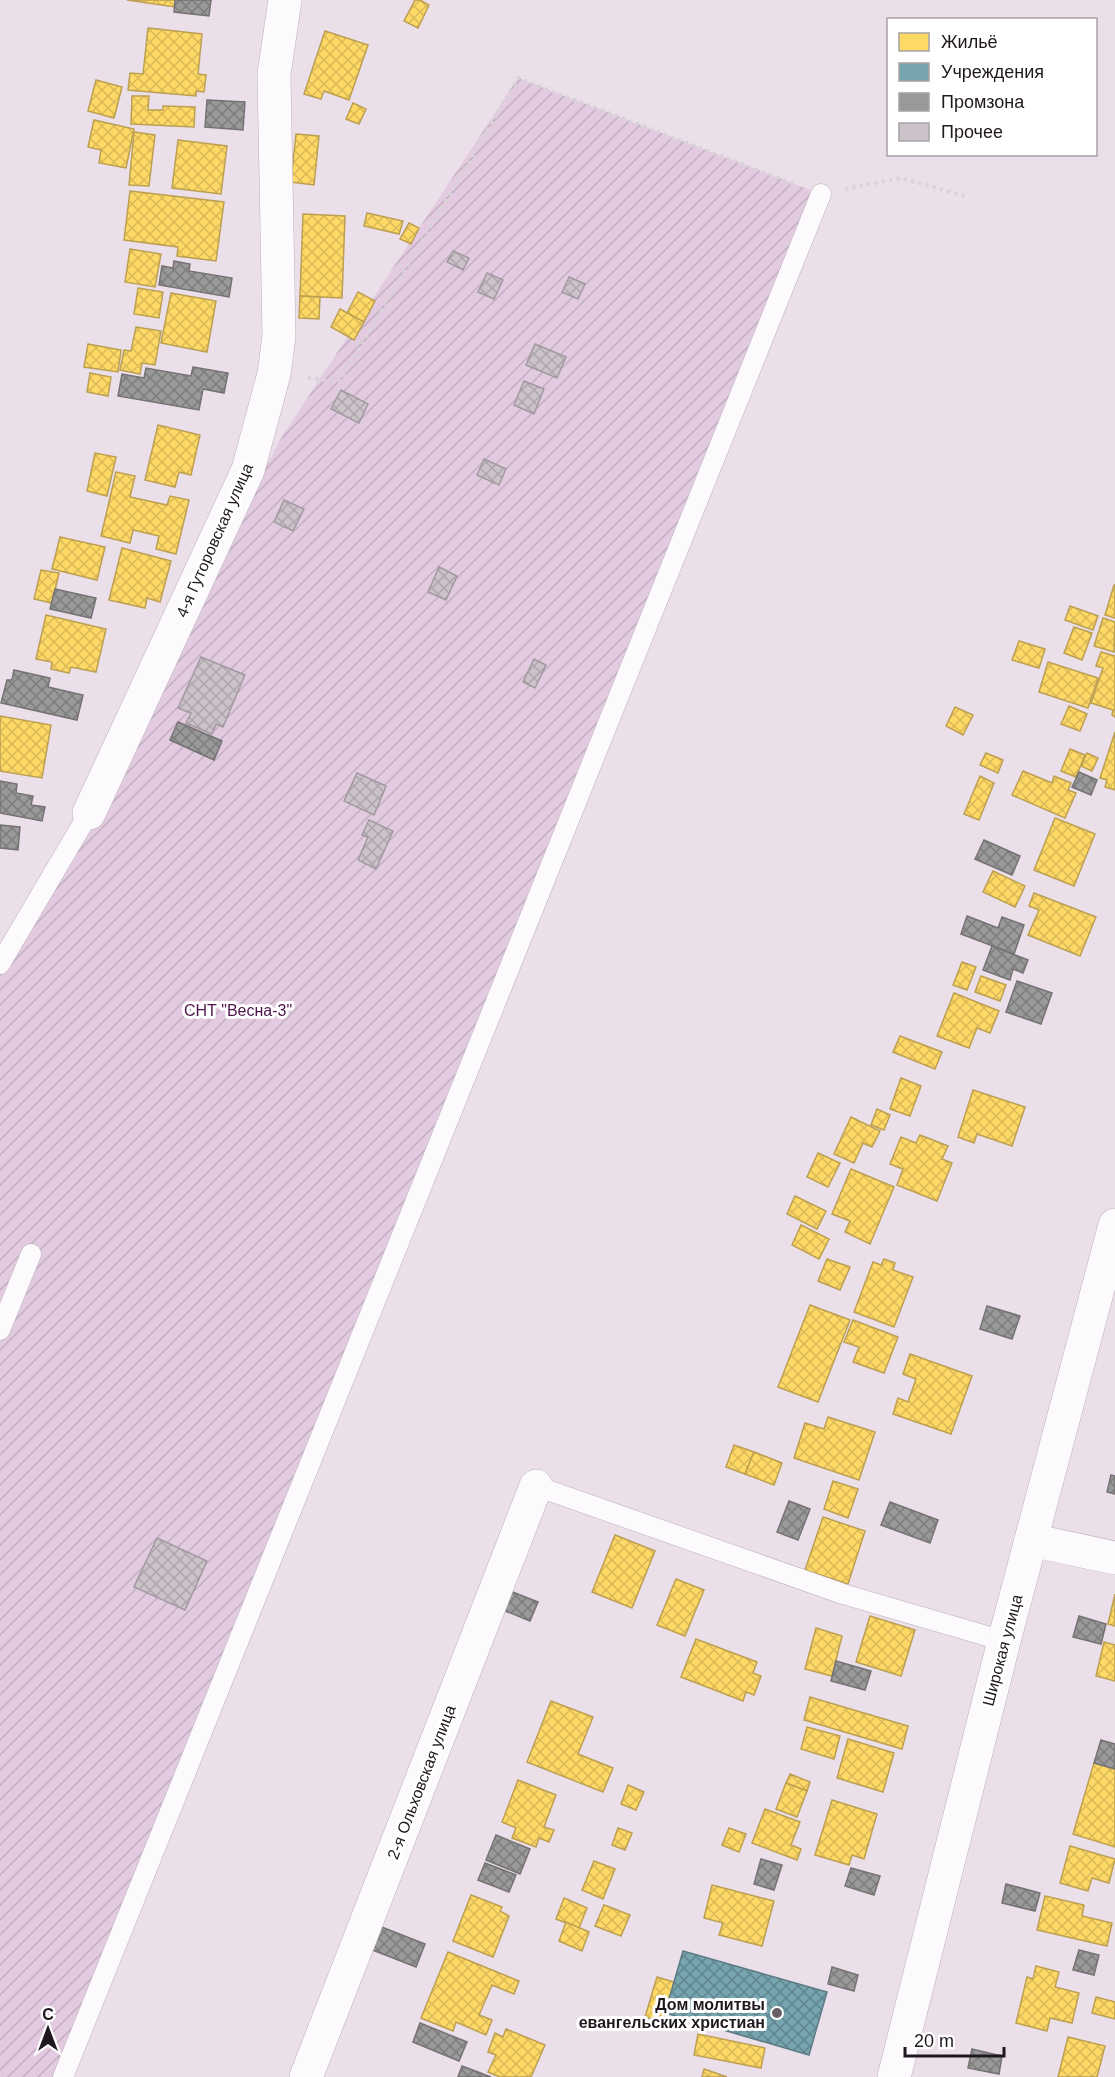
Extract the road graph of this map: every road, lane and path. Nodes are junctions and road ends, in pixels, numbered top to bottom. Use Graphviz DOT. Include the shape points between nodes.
graph roads {
  1 [pos="285,0"];
  2 [pos="821,194"];
  3 [pos="969,197"];
  4 [pos="274,374"];
  5 [pos="89,813"];
  6 [pos="0,964"];
  7 [pos="1115,1225"];
  8 [pos="31,1254"];
  9 [pos="0,1330"];
  10 [pos="536,1486"];
  11 [pos="1031,1540"];
  12 [pos="1115,1558"];
  13 [pos="1004,1641"];
  14 [pos="63,2077"];
  15 [pos="306,2077"];
  16 [pos="894,2077"];
  1 -- 4 [label="street, 4-я Гуторовская улица" via="274,74 279,336"];
  2 -- 3 [label="path" via="901,178"];
  2 -- 4 [label="path" via="518,78 340,381"];
  2 -- 14 [label="lane"];
  4 -- 5 [label="street, 4-я Гуторовская улица" via="248,470"];
  5 -- 6 [label="lane"];
  7 -- 11 [label="street, Широкая улица"];
  8 -- 9 [label="lane"];
  10 -- 13 [label="lane" via="843,1594"];
  10 -- 15 [label="street, 2-я Ольховская улица"];
  11 -- 12 [label="street"];
  11 -- 13 [label="street, Широкая улица"];
  13 -- 16 [label="street, Широкая улица"];
}
